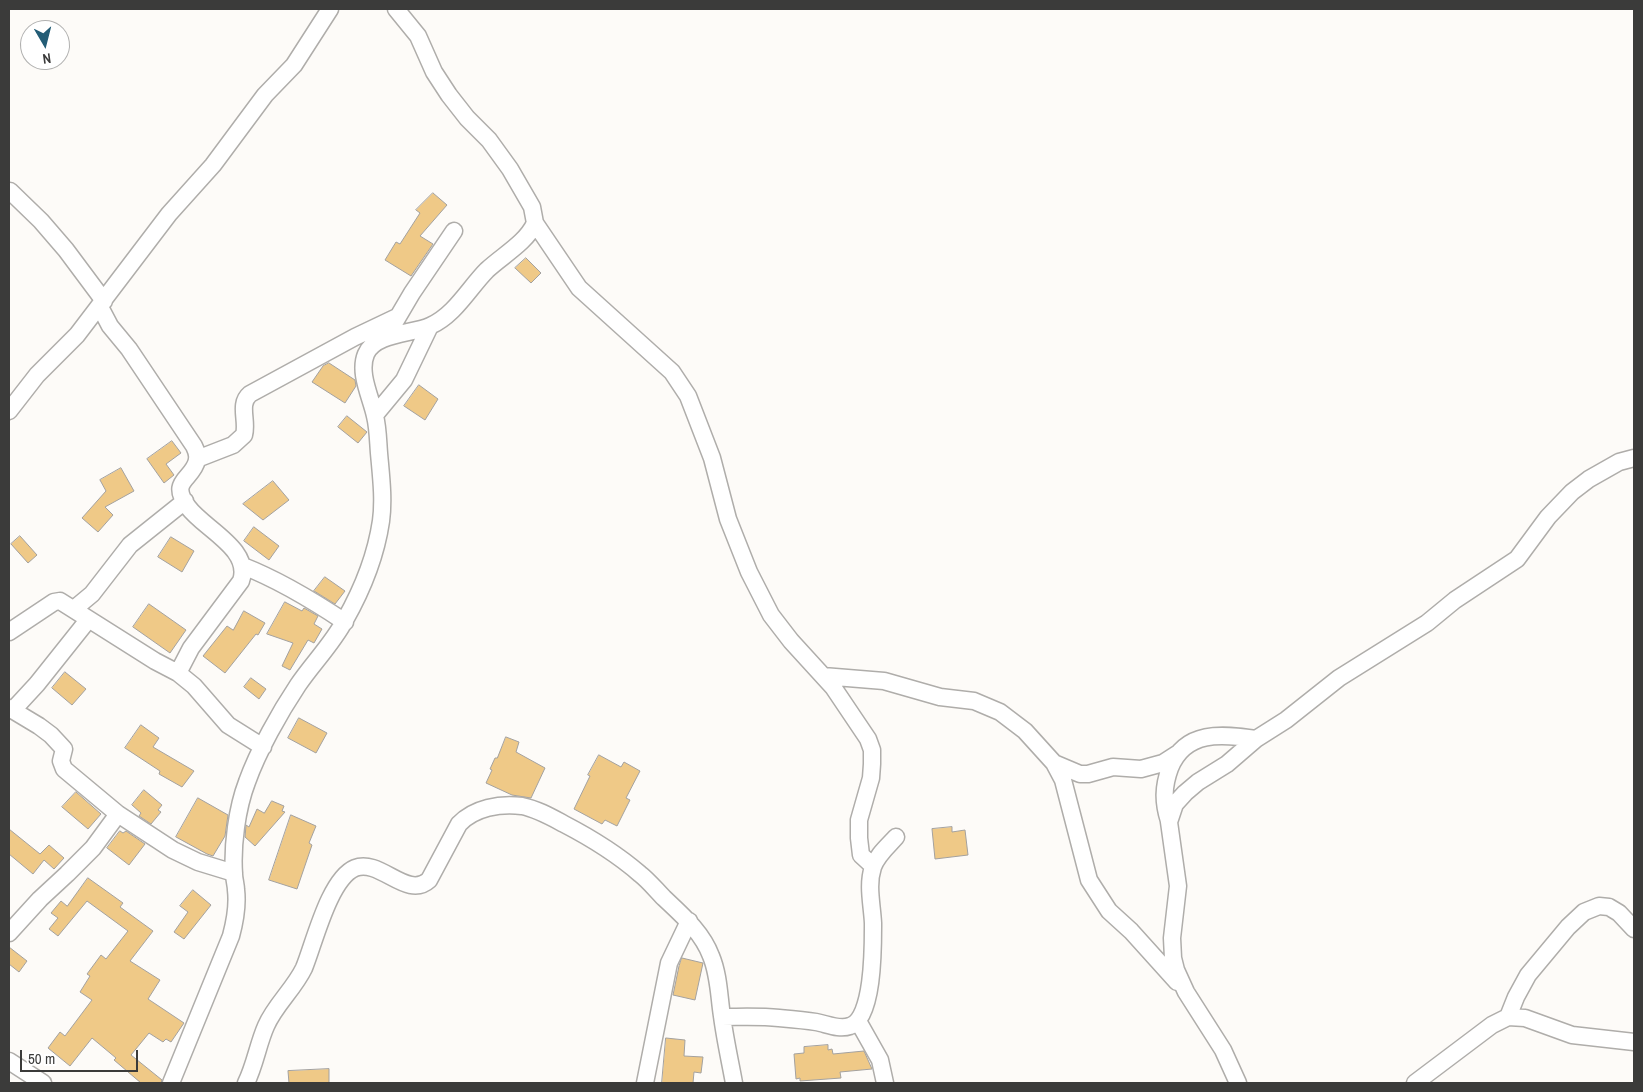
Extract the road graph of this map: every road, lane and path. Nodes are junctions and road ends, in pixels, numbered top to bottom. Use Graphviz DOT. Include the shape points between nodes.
graph roads {
  1 [pos="330,9"];
  2 [pos="396,9"];
  3 [pos="411,9"];
  4 [pos="418,36"];
  5 [pos="10,191"];
  6 [pos="535,223"];
  7 [pos="454,231"];
  8 [pos="102,304"];
  9 [pos="397,317"];
  10 [pos="430,326"];
  11 [pos="386,338"];
  12 [pos="9,411"];
  13 [pos="375,415"];
  14 [pos="1634,458"];
  15 [pos="198,459"];
  16 [pos="185,501"];
  17 [pos="243,566"];
  18 [pos="74,609"];
  19 [pos="88,620"];
  20 [pos="345,622"];
  21 [pos="9,632"];
  22 [pos="178,672"];
  23 [pos="823,676"];
  24 [pos="11,709"];
  25 [pos="1256,738"];
  26 [pos="263,747"];
  27 [pos="1177,754"];
  28 [pos="1054,763"];
  29 [pos="118,814"];
  30 [pos="1169,822"];
  31 [pos="896,837"];
  32 [pos="873,866"];
  33 [pos="234,873"];
  34 [pos="689,921"];
  35 [pos="1634,929"];
  36 [pos="9,933"];
  37 [pos="1186,992"];
  38 [pos="722,1017"];
  39 [pos="1508,1017"];
  40 [pos="858,1021"];
  41 [pos="1634,1042"];
  42 [pos="9,1061"];
  43 [pos="43,1083"];
  44 [pos="171,1083"];
  45 [pos="246,1083"];
  46 [pos="645,1083"];
  47 [pos="734,1083"];
  48 [pos="885,1083"];
  49 [pos="1238,1083"];
  50 [pos="1415,1083"];
  1 -- 8 [label="street" via="294,65 265,95 213,165 169,214"];
  2 -- 4 [label="street"];
  3 -- 4 [label="street"];
  4 -- 6 [label="street" via="449,96 510,169 532,207"];
  5 -- 8 [label="street" via="41,220 66,250"];
  6 -- 10 [label="street" via="529,234 488,269 463,300"];
  6 -- 23 [label="street" via="579,288 672,372 688,396 712,458 728,519 748,572 771,615"];
  7 -- 9 [label="street"];
  8 -- 12 [label="street"];
  8 -- 15 [label="street" via="110,326 194,446"];
  9 -- 11 [label="street"];
  9 -- 15 [label="street" via="250,394 244,403 244,435 232,445"];
  10 -- 11 [label="street"];
  10 -- 13 [label="street" via="404,380"];
  11 -- 13 [label="street" via="370,347 364,363"];
  13 -- 20 [label="street" via="382,490 381,520 375,550"];
  14 -- 25 [label="street" via="1619,462 1572,492 1548,517 1517,559 1460,596 1427,623 1339,678 1286,720"];
  15 -- 16 [label="street" via="182,482"];
  16 -- 17 [label="street" via="202,522 235,551"];
  16 -- 18 [label="street" via="130,545 92,594"];
  17 -- 20 [label="street" via="267,575"];
  17 -- 22 [label="street" via="241,580 195,642"];
  18 -- 19 [label="street"];
  18 -- 21 [label="street" via="60,601 54,602"];
  19 -- 22 [label="street"];
  19 -- 24 [label="street" via="37,684"];
  20 -- 26 [label="street" via="298,684"];
  22 -- 26 [label="street" via="228,725"];
  23 -- 28 [label="street" via="884,681 940,697 974,701 1000,712 1016,724"];
  23 -- 32 [label="street" via="861,728 872,750 871,778 859,820 859,838 861,855"];
  24 -- 29 [label="street" via="51,735 64,749 64,769"];
  25 -- 27 [label="street" via="1234,735 1205,738 1185,745"];
  25 -- 30 [label="street" via="1228,764 1185,793 1175,804"];
  26 -- 33 [label="street" via="240,807"];
  27 -- 28 [label="street" via="1163,763 1141,769 1113,767 1088,774"];
  27 -- 30 [label="street" via="1164,786"];
  28 -- 37 [label="street" via="1063,780 1089,880 1109,911"];
  29 -- 33 [label="street" via="174,850 198,862"];
  29 -- 36 [label="street" via="93,848"];
  30 -- 37 [label="street" via="1178,886 1173,958"];
  31 -- 32 [label="street"];
  32 -- 40 [label="street" via="870,887 872,966 866,1002"];
  33 -- 44 [label="street" via="237,908 232,936"];
  34 -- 38 [label="street" via="712,957"];
  34 -- 45 [label="street" via="640,874 576,830 524,807 504,806 479,811 459,824 424,884 410,885 366,867 347,872 325,910 304,968 266,1024"];
  34 -- 46 [label="street" via="669,963"];
  35 -- 39 [label="street" via="1619,912 1609,907 1598,906 1584,912 1528,975"];
  37 -- 49 [label="street" via="1223,1050"];
  38 -- 40 [label="street" via="780,1018 839,1027"];
  38 -- 47 [label="street"];
  39 -- 41 [label="street" via="1526,1018 1572,1035"];
  39 -- 50 [label="street" via="1492,1025"];
  40 -- 48 [label="street" via="880,1060"];
  42 -- 43 [label="street"];
}
